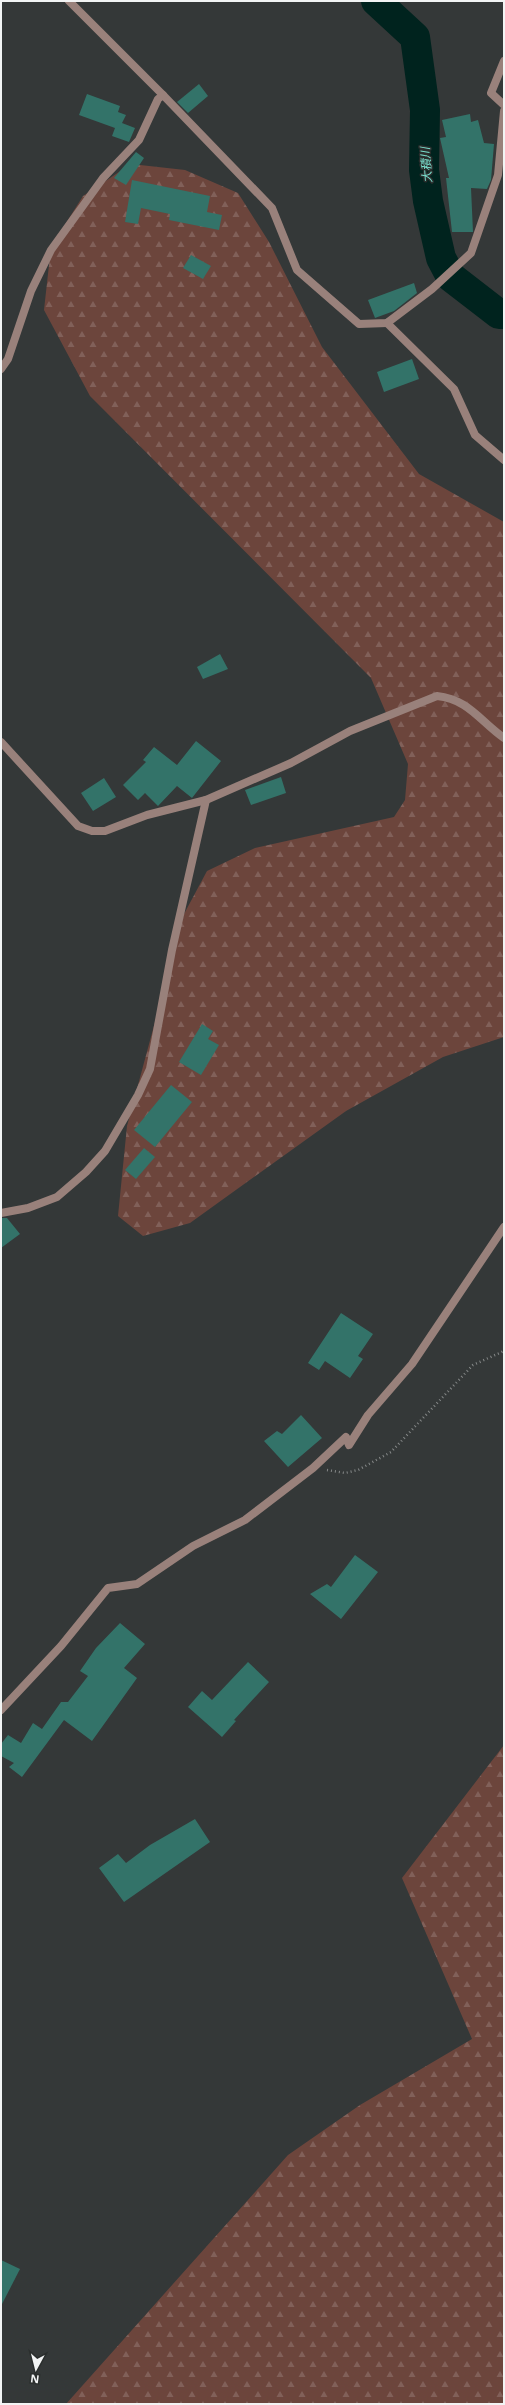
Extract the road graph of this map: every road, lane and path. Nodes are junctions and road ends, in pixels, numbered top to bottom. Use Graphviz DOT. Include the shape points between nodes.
graph roads {
  1 [pos="69,1"];
  2 [pos="504,61"];
  3 [pos="164,95"];
  4 [pos="504,105"];
  5 [pos="504,111"];
  6 [pos="388,322"];
  7 [pos="1,369"];
  8 [pos="504,460"];
  9 [pos="504,738"];
  10 [pos="1,742"];
  11 [pos="206,800"];
  12 [pos="1,1212"];
  13 [pos="504,1227"];
  14 [pos="504,1351"];
  15 [pos="313,1468"];
  16 [pos="1,1710"];
  1 -- 3 [label="street"];
  2 -- 4 [label="street" via="491,93"];
  3 -- 6 [label="street" via="272,208 297,270 359,324"];
  3 -- 7 [label="street" via="158,99 139,140 103,178 51,250 31,291 8,359"];
  5 -- 6 [label="street" via="498,175 471,253"];
  6 -- 8 [label="street" via="454,389 475,435"];
  9 -- 11 [label="street" via="464,704 452,697 437,696 350,731 291,763"];
  10 -- 11 [label="street" via="78,826 92,831 105,831 147,815"];
  11 -- 12 [label="street" via="172,950 150,1069 138,1095 105,1151 86,1172 57,1197 28,1208"];
  13 -- 15 [label="street" via="412,1364 368,1415 349,1445 346,1437"];
  14 -- 15 [label="path" via="473,1365 391,1452 358,1470 345,1472"];
  15 -- 16 [label="street" via="245,1520 193,1546 136,1584 108,1588 62,1646"];
}
